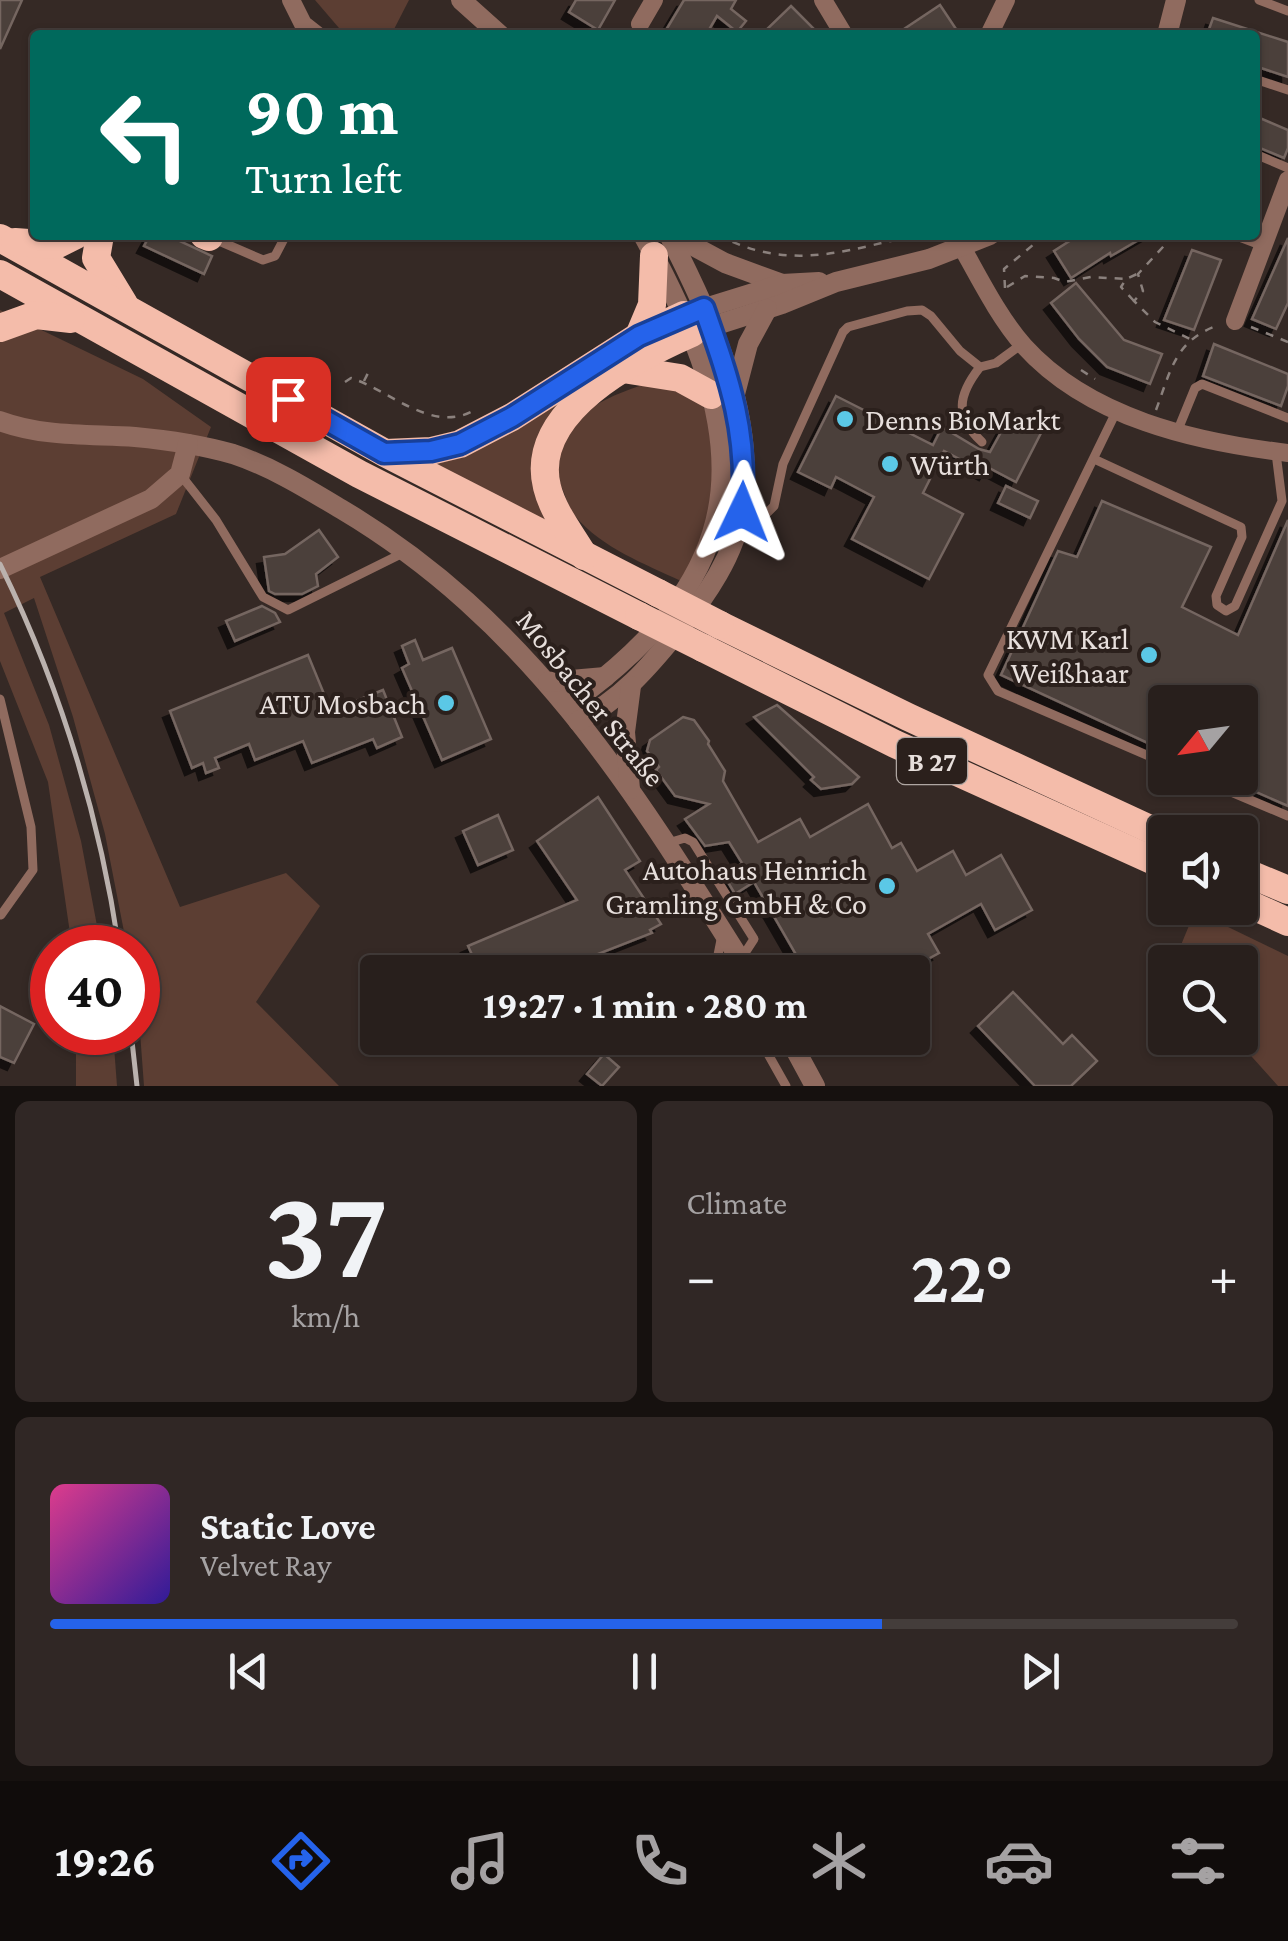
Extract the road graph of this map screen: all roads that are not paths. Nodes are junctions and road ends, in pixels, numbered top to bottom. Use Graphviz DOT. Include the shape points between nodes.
graph roads {
  1 [pos="292,0"];
  2 [pos="304,0"];
  3 [pos="461,0"];
  4 [pos="654,0"];
  5 [pos="823,0"];
  6 [pos="1006,0"];
  7 [pos="1176,0"];
  8 [pos="1259,0"];
  9 [pos="1288,11"];
  10 [pos="640,24"];
  11 [pos="312,30"];
  12 [pos="318,30"];
  13 [pos="494,30"];
  14 [pos="841,30"];
  15 [pos="991,30"];
  16 [pos="1168,30"];
  17 [pos="1260,81"];
  18 [pos="1288,90"];
  19 [pos="1260,156"];
  20 [pos="1288,168"];
  21 [pos="1288,180"];
  22 [pos="4,240"];
  23 [pos="66,240"];
  24 [pos="99,240"];
  25 [pos="216,240"];
  26 [pos="283,240"];
  27 [pos="660,240"];
  28 [pos="1247,240"];
  29 [pos="959,241"];
  30 [pos="1263,246"];
  31 [pos="0,274"];
  32 [pos="836,282"];
  33 [pos="782,284"];
  34 [pos="767,309"];
  35 [pos="128,310"];
  36 [pos="82,320"];
  37 [pos="1235,320"];
  38 [pos="698,321"];
  39 [pos="0,328"];
  40 [pos="639,336"];
  41 [pos="1022,344"];
  42 [pos="980,367"];
  43 [pos="623,370"];
  44 [pos="723,395"];
  45 [pos="1117,410"];
  46 [pos="1288,418"];
  47 [pos="0,421"];
  48 [pos="1179,426"];
  49 [pos="982,442"];
  50 [pos="188,444"];
  51 [pos="1282,452"];
  52 [pos="384,453"];
  53 [pos="1094,460"];
  54 [pos="180,474"];
  55 [pos="742,512"];
  56 [pos="408,551"];
  57 [pos="585,557"];
  58 [pos="0,569"];
  59 [pos="607,677"];
  60 [pos="548,682"];
  61 [pos="631,686"];
  62 [pos="0,699"];
  63 [pos="573,713"];
  64 [pos="1148,756"];
  65 [pos="630,791"];
  66 [pos="1238,795"];
  67 [pos="1288,816"];
  68 [pos="1148,828"];
  69 [pos="666,844"];
  70 [pos="1148,858"];
  71 [pos="1288,869"];
  72 [pos="1258,877"];
  73 [pos="1258,884"];
  74 [pos="1288,890"];
  75 [pos="1258,895"];
  76 [pos="1,915"];
  77 [pos="1288,922"];
  78 [pos="722,932"];
  79 [pos="718,955"];
  80 [pos="737,955"];
  81 [pos="748,955"];
  82 [pos="769,1055"];
  83 [pos="798,1055"];
  84 [pos="786,1086"];
  85 [pos="815,1086"];
  1 -- 11 [label="street"];
  2 -- 12 [label="street"];
  3 -- 13 [label="street"];
  4 -- 10 [label="street"];
  5 -- 14 [label="street"];
  6 -- 15 [label="street"];
  7 -- 16 [label="street"];
  8 -- 9 [label="lane"];
  17 -- 18 [label="lane"];
  19 -- 20 [label="lane"];
  21 -- 30 [label="street"];
  22 -- 23 [label="highway"];
  22 -- 35 [label="highway, B 27"];
  24 -- 35 [label="highway" via="96,258"];
  25 -- 26 [label="lane" via="263,260 275,256"];
  27 -- 33 [label="street"];
  27 -- 38 [label="street"];
  27 -- 40 [label="highway" via="652,305"];
  28 -- 30 [label="lane"];
  29 -- 32 [label="street"];
  29 -- 41 [label="street"];
  30 -- 37 [label="street"];
  31 -- 36 [label="highway, B 27"];
  32 -- 33 [label="street"];
  32 -- 34 [label="street"];
  33 -- 38 [label="street"];
  34 -- 38 [label="street"];
  34 -- 44 [label="street"];
  35 -- 52 [label="highway, B 27"];
  36 -- 39 [label="highway" via="36,316"];
  36 -- 70 [label="highway, B 27, bridge" via="360,474 639,616 896,744"];
  38 -- 40 [label="highway"];
  38 -- 43 [label="highway"];
  38 -- 44 [label="street"];
  40 -- 52 [label="highway" via="460,444"];
  41 -- 42 [label="lane"];
  41 -- 45 [label="street" via="1074,388"];
  42 -- 49 [label="lane" via="962,401 968,425"];
  42 -- 55 [label="lane" via="922,310 848,327 783,464 774,506"];
  43 -- 44 [label="highway" via="680,378"];
  43 -- 57 [label="highway" via="570,410 546,461 554,507"];
  44 -- 55 [label="street" via="744,477"];
  44 -- 59 [label="street" via="723,478 708,546 648,639"];
  45 -- 48 [label="street"];
  45 -- 53 [label="lane"];
  46 -- 48 [label="lane" via="1202,384 1194,388"];
  47 -- 50 [label="street, Mosbacher Straße" via="24,430"];
  48 -- 51 [label="street"];
  50 -- 54 [label="street"];
  50 -- 56 [label="street, Mosbacher Straße" via="287,477"];
  51 -- 53 [label="lane" via="1282,501 1235,606 1226,611 1216,596 1241,526"];
  52 -- 57 [label="highway, B 27"];
  53 -- 64 [label="lane" via="989,681"];
  54 -- 56 [label="lane" via="263,597 288,610"];
  54 -- 58 [label="street" via="151,498"];
  55 -- 61 [label="street" via="701,602"];
  56 -- 60 [label="street, Mosbacher Straße" via="495,625"];
  57 -- 68 [label="highway, B 27, bridge"];
  59 -- 60 [label="street"];
  59 -- 63 [label="street"];
  60 -- 63 [label="street, Mosbacher Straße"];
  61 -- 63 [label="street" via="608,705"];
  61 -- 65 [label="street" via="625,732"];
  62 -- 76 [label="lane" via="31,827 32,870"];
  63 -- 65 [label="street, Mosbacher Straße"];
  65 -- 69 [label="street, Mosbacher Straße"];
  66 -- 67 [label="lane"];
  69 -- 78 [label="street, Mosbacher Straße"];
  69 -- 81 [label="lane" via="693,842 754,939"];
  71 -- 72 [label="highway"];
  73 -- 74 [label="highway"];
  75 -- 77 [label="highway"];
  78 -- 79 [label="lane"];
  78 -- 80 [label="street, Mosbacher Straße"];
  82 -- 84 [label="lane"];
  83 -- 85 [label="street"];
}
